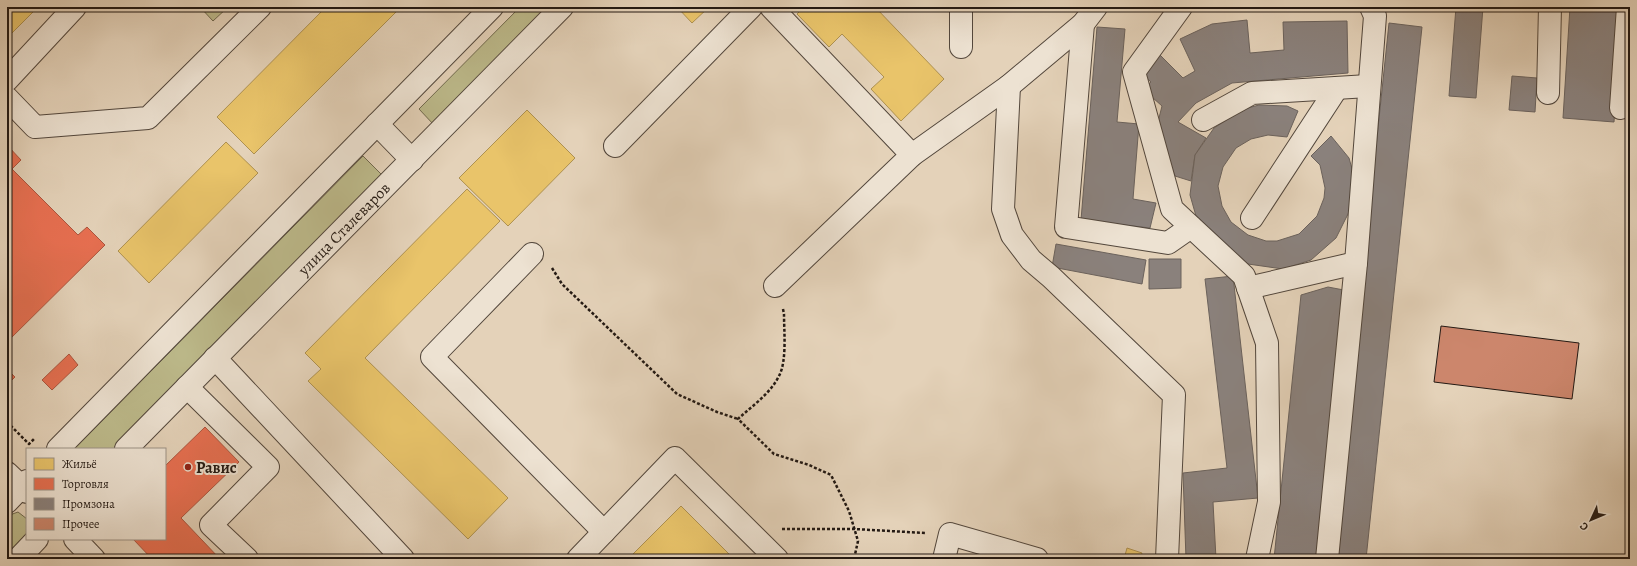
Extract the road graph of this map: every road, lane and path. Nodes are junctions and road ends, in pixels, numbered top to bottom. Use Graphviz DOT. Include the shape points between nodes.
graph roads {
  1 [pos="75,7"];
  2 [pos="260,7"];
  3 [pos="492,7"];
  4 [pos="562,7"];
  5 [pos="751,7"];
  6 [pos="771,7"];
  7 [pos="961,7"];
  8 [pos="1181,7"];
  9 [pos="1187,7"];
  10 [pos="1194,7"];
  11 [pos="1371,7"];
  12 [pos="1550,7"];
  13 [pos="1628,7"];
  14 [pos="1089,15"];
  15 [pos="960,47"];
  16 [pos="7,80"];
  17 [pos="1009,86"];
  18 [pos="1368,86"];
  19 [pos="1337,88"];
  20 [pos="1548,93"];
  21 [pos="7,98"];
  22 [pos="1621,108"];
  23 [pos="1203,120"];
  24 [pos="377,124"];
  25 [pos="614,146"];
  26 [pos="912,155"];
  27 [pos="412,160"];
  28 [pos="1252,218"];
  29 [pos="1191,227"];
  30 [pos="532,254"];
  31 [pos="1356,263"];
  32 [pos="775,286"];
  33 [pos="1248,288"];
  34 [pos="216,358"];
  35 [pos="188,387"];
  36 [pos="738,419"];
  37 [pos="7,422"];
  38 [pos="29,444"];
  39 [pos="59,448"];
  40 [pos="127,448"];
  41 [pos="746,528"];
  42 [pos="854,529"];
  43 [pos="604,532"];
  44 [pos="950,534"];
  45 [pos="36,540"];
  46 [pos="76,540"];
  47 [pos="18,559"];
  48 [pos="94,559"];
  49 [pos="247,559"];
  50 [pos="403,559"];
  51 [pos="578,559"];
  52 [pos="777,559"];
  53 [pos="854,559"];
  54 [pos="944,559"];
  55 [pos="1037,559"];
  56 [pos="1167,559"];
  57 [pos="1257,559"];
  58 [pos="1327,559"];
  1 -- 16 [label="street"];
  2 -- 21 [label="street" via="148,118 35,127"];
  3 -- 24 [label="street"];
  4 -- 27 [label="street, улица Сталеваров"];
  5 -- 25 [label="street"];
  6 -- 26 [label="street"];
  7 -- 15 [label="street"];
  8 -- 29 [label="street" via="1134,72 1172,209"];
  9 -- 10 [label="street"];
  11 -- 18 [label="street" via="1374,16"];
  12 -- 20 [label="street"];
  13 -- 22 [label="street"];
  14 -- 17 [label="street"];
  14 -- 29 [label="street" via="1066,228 1168,243"];
  17 -- 26 [label="street"];
  17 -- 56 [label="street" via="1003,209 1012,235 1031,260 1174,396"];
  18 -- 19 [label="street"];
  18 -- 31 [label="street"];
  19 -- 23 [label="street" via="1252,93"];
  19 -- 28 [label="street"];
  24 -- 27 [label="street"];
  24 -- 39 [label="street"];
  26 -- 32 [label="street"];
  27 -- 34 [label="street, улица Сталеваров"];
  29 -- 33 [label="street" via="1244,276"];
  30 -- 36 [label="path" via="546,258 562,284 677,394"];
  30 -- 43 [label="street" via="432,358"];
  31 -- 33 [label="street"];
  31 -- 58 [label="street"];
  32 -- 36 [label="path" via="784,314 785,350 780,376 766,394"];
  33 -- 57 [label="street" via="1267,343 1269,502"];
  34 -- 35 [label="street, улица Сталеваров"];
  34 -- 50 [label="street"];
  35 -- 40 [label="street, улица Сталеваров"];
  35 -- 49 [label="street" via="268,467 211,525"];
  36 -- 42 [label="path" via="774,454 831,475 850,511"];
  37 -- 38 [label="path"];
  41 -- 42 [label="path"];
  41 -- 43 [label="street" via="675,458"];
  41 -- 52 [label="street"];
  42 -- 44 [label="path"];
  42 -- 53 [label="path" via="858,541"];
  43 -- 51 [label="street"];
  44 -- 54 [label="street"];
  44 -- 55 [label="street"];
  45 -- 47 [label="street"];
  46 -- 48 [label="street"];
}
